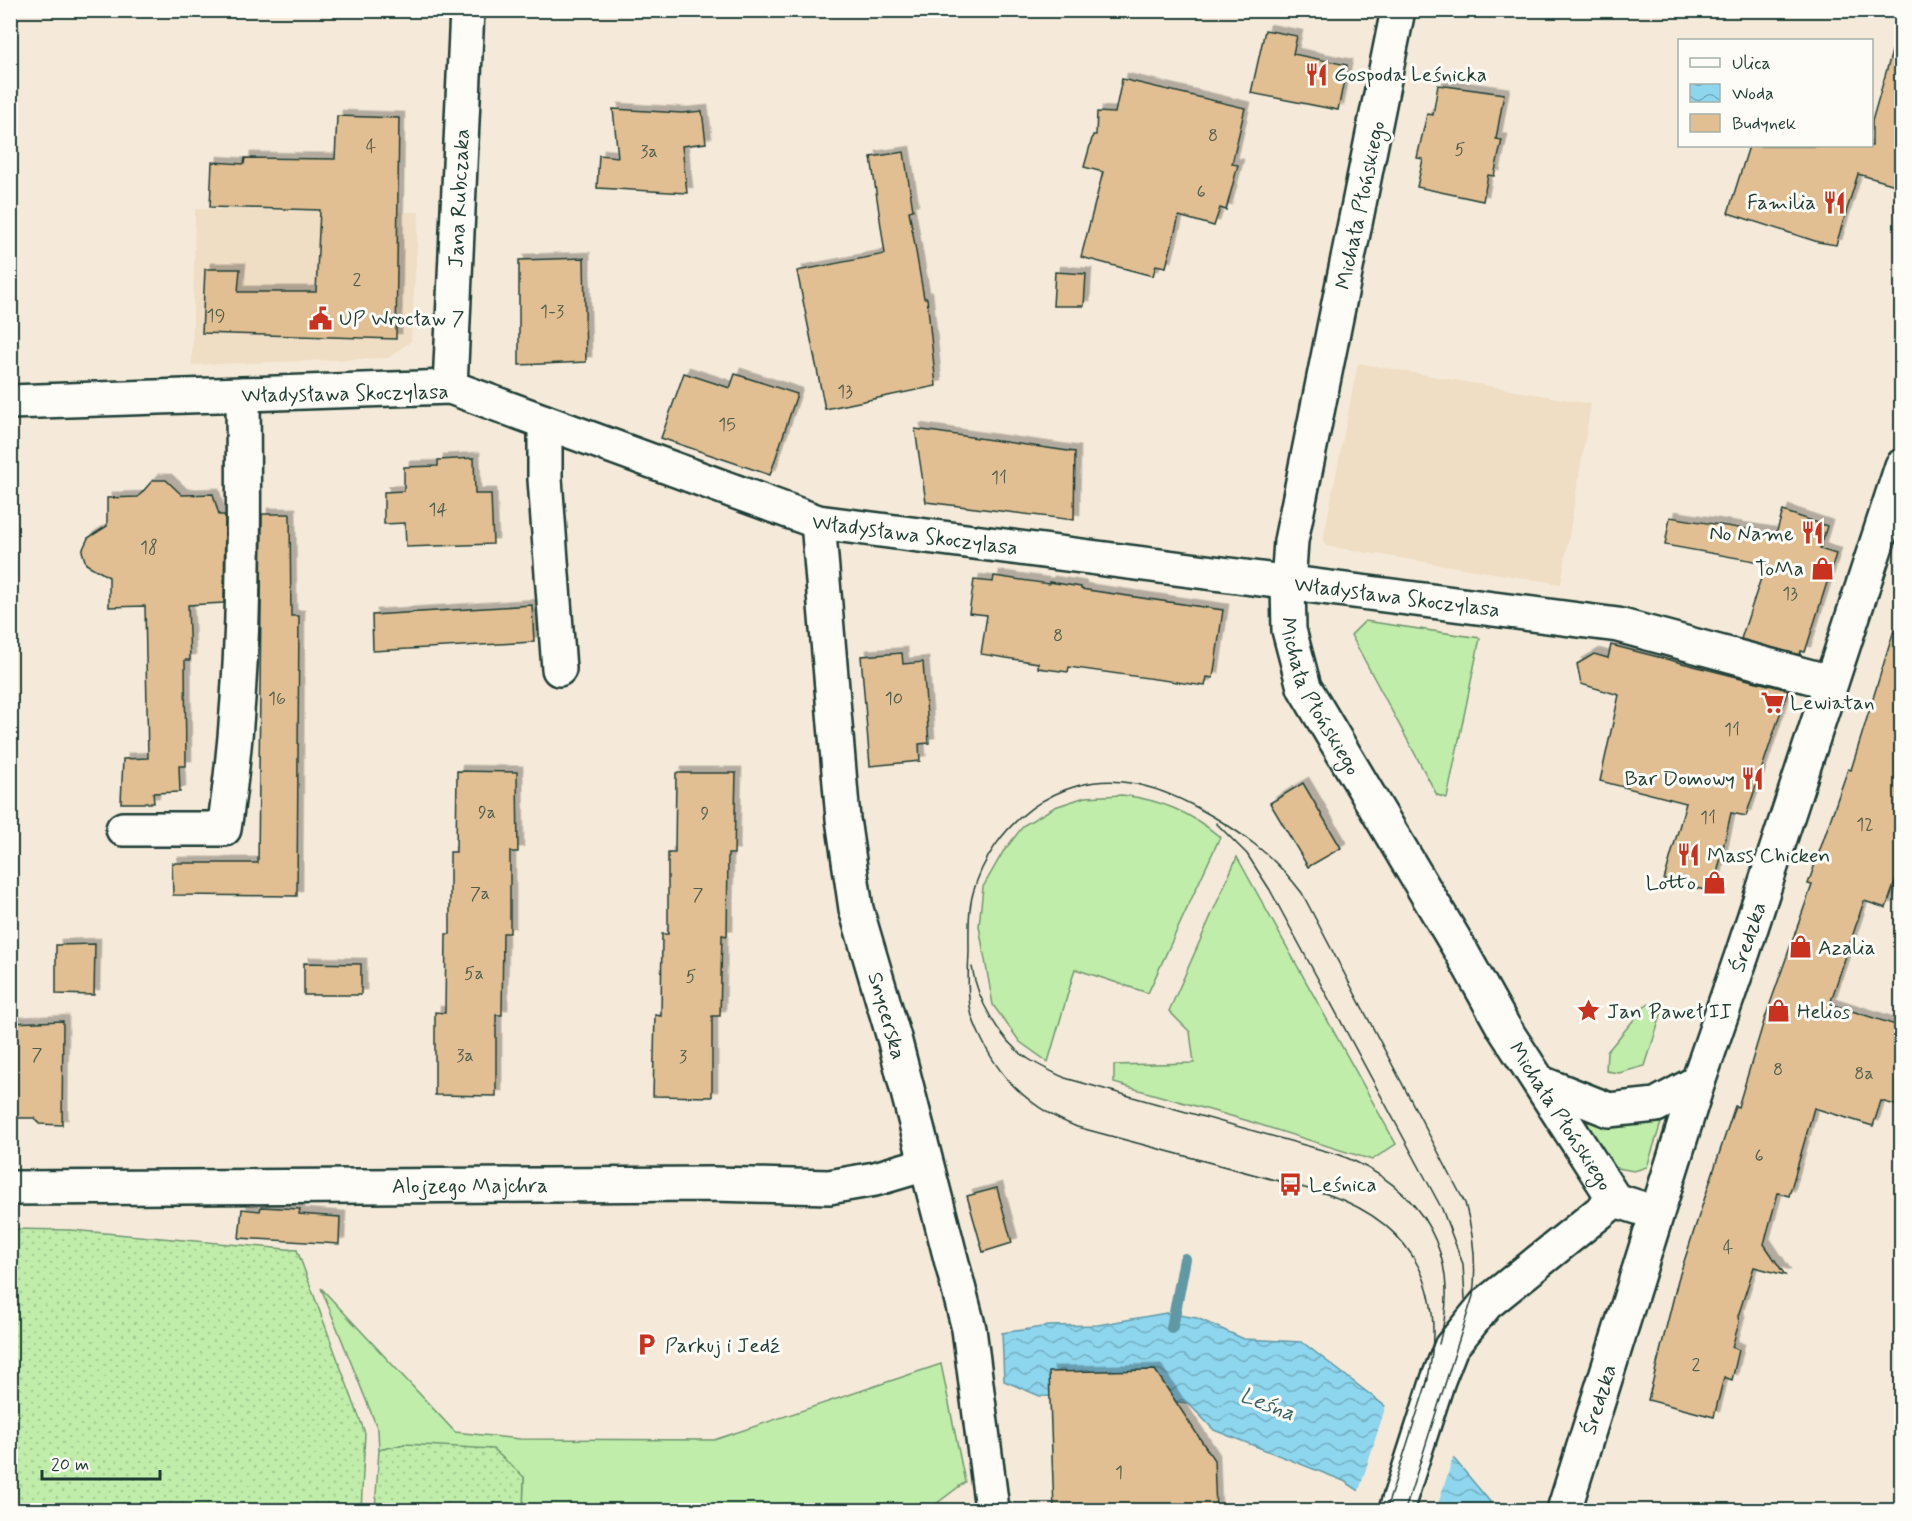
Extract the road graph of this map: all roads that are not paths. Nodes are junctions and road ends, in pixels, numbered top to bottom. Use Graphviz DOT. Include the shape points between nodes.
graph roads {
  1 [pos="467,10"];
  2 [pos="1398,10"];
  3 [pos="450,387"];
  4 [pos="243,394"];
  5 [pos="10,402"];
  6 [pos="545,422"];
  7 [pos="1902,466"];
  8 [pos="818,522"];
  9 [pos="1288,584"];
  10 [pos="559,669"];
  11 [pos="1830,682"];
  12 [pos="123,829"];
  13 [pos="1698,1082"];
  14 [pos="1541,1083"];
  15 [pos="929,1176"];
  16 [pos="10,1188"];
  17 [pos="1615,1200"];
  18 [pos="1656,1213"];
  19 [pos="991,1501"];
  20 [pos="1396,1510"];
  21 [pos="1564,1510"];
  1 -- 3 [label="street, Jana Rubczaka"];
  2 -- 9 [label="street, Michała Płońskiego" via="1291,541"];
  3 -- 4 [label="street, Władysława Skoczylasa"];
  3 -- 6 [label="street, Władysława Skoczylasa"];
  4 -- 5 [label="street, Władysława Skoczylasa"];
  4 -- 12 [label="street" via="243,581 235,760 224,829"];
  6 -- 8 [label="street, Władysława Skoczylasa"];
  6 -- 10 [label="street" via="545,479"];
  7 -- 11 [label="street, Średzka"];
  8 -- 9 [label="street, Władysława Skoczylasa"];
  8 -- 15 [label="street, Snycerska" via="843,819 856,909"];
  9 -- 11 [label="street, Władysława Skoczylasa" via="1618,625"];
  9 -- 14 [label="street, Michała Płońskiego" via="1289,630 1304,687 1504,1028"];
  11 -- 13 [label="street, Średzka"];
  13 -- 14 [label="street" via="1656,1105 1609,1110"];
  13 -- 18 [label="street, Średzka"];
  14 -- 17 [label="street, Michała Płońskiego"];
  15 -- 16 [label="street, Alojzego Majchra" via="829,1187 713,1184"];
  15 -- 19 [label="street, Snycerska" via="969,1329"];
  17 -- 18 [label="street, Michała Płońskiego"];
  17 -- 20 [label="street" via="1485,1304 1451,1347"];
  18 -- 21 [label="street, Średzka"];
}
